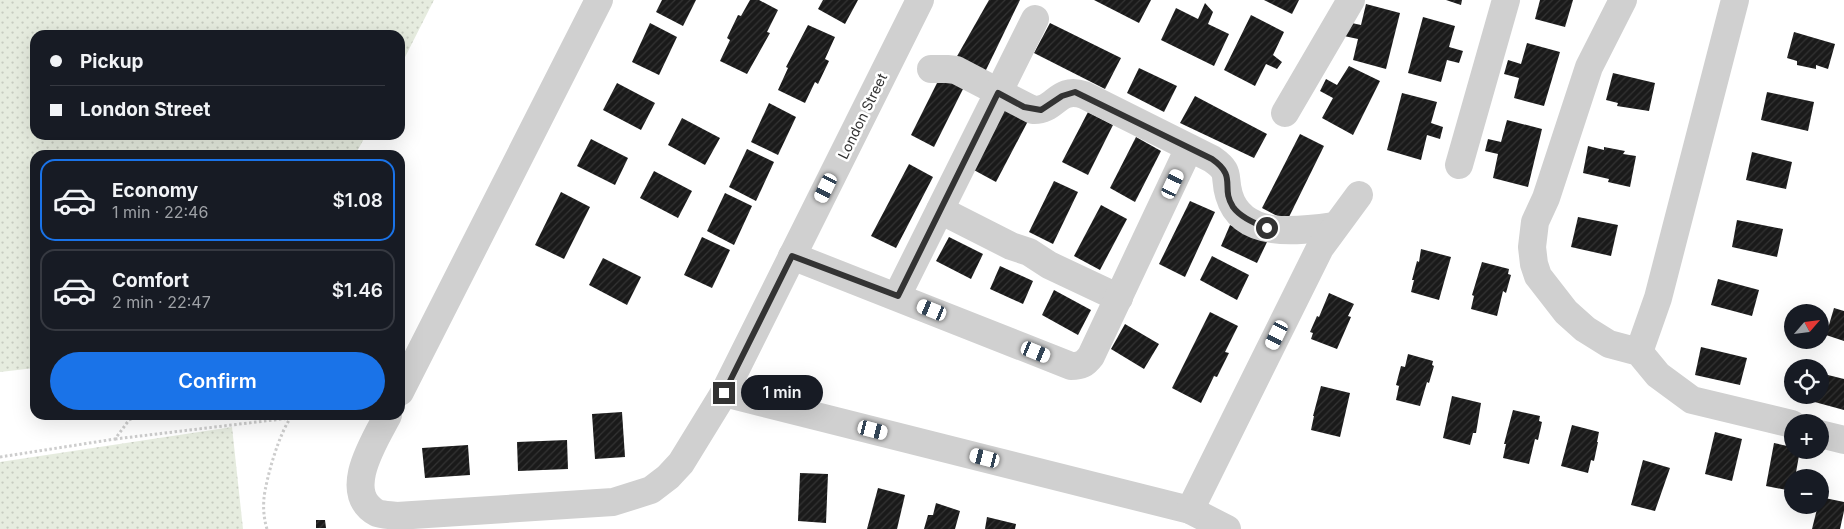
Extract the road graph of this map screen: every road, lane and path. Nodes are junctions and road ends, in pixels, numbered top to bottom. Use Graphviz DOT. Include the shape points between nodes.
graph roads {
  1 [pos="599,0"];
  2 [pos="920,0"];
  3 [pos="1351,0"];
  4 [pos="1506,0"];
  5 [pos="1623,0"];
  6 [pos="1735,0"];
  7 [pos="1035,18"];
  8 [pos="931,69"];
  9 [pos="998,93"];
  10 [pos="1285,113"];
  11 [pos="1189,148"];
  12 [pos="1459,165"];
  13 [pos="1359,195"];
  14 [pos="940,210"];
  15 [pos="1335,226"];
  16 [pos="792,256"];
  17 [pos="898,296"];
  18 [pos="1119,298"];
  19 [pos="1638,352"];
  20 [pos="405,382"];
  21 [pos="724,393"];
  22 [pos="129,420"];
  23 [pos="267,420"];
  24 [pos="288,420"];
  25 [pos="386,420"];
  26 [pos="1784,422"];
  27 [pos="1829,436"];
  28 [pos="115,439"];
  29 [pos="1844,440"];
  30 [pos="0,457"];
  31 [pos="1190,510"];
  32 [pos="267,529"];
  33 [pos="1227,529"];
  1 -- 20 [label="street"];
  2 -- 16 [label="street, London Street"];
  3 -- 10 [label="street"];
  4 -- 12 [label="street"];
  5 -- 19 [label="street" via="1589,67 1535,222 1532,247 1538,276 1566,312 1609,344"];
  6 -- 19 [label="street" via="1658,298"];
  7 -- 9 [label="street"];
  8 -- 9 [label="street" via="956,70"];
  9 -- 11 [label="street" via="1024,107 1041,110 1062,96 1075,92"];
  9 -- 14 [label="street"];
  11 -- 15 [label="street" via="1222,166 1234,208 1252,222 1287,232"];
  11 -- 18 [label="street"];
  13 -- 15 [label="street"];
  14 -- 17 [label="street"];
  14 -- 18 [label="street"];
  15 -- 31 [label="street" via="1320,248"];
  16 -- 17 [label="street"];
  16 -- 21 [label="street, London Street"];
  17 -- 18 [label="street" via="1071,366 1084,364 1091,356"];
  19 -- 26 [label="street" via="1658,375 1692,400"];
  21 -- 25 [label="street, London Street" via="681,463 668,477 651,490 613,502 397,516 379,514 366,505 360,492 360,478"];
  21 -- 31 [label="street"];
  22 -- 28 [label="path"];
  23 -- 28 [label="path"];
  24 -- 32 [label="path" via="264,498"];
  27 -- 29 [label="street"];
  28 -- 30 [label="path"];
  31 -- 33 [label="street"];
}
